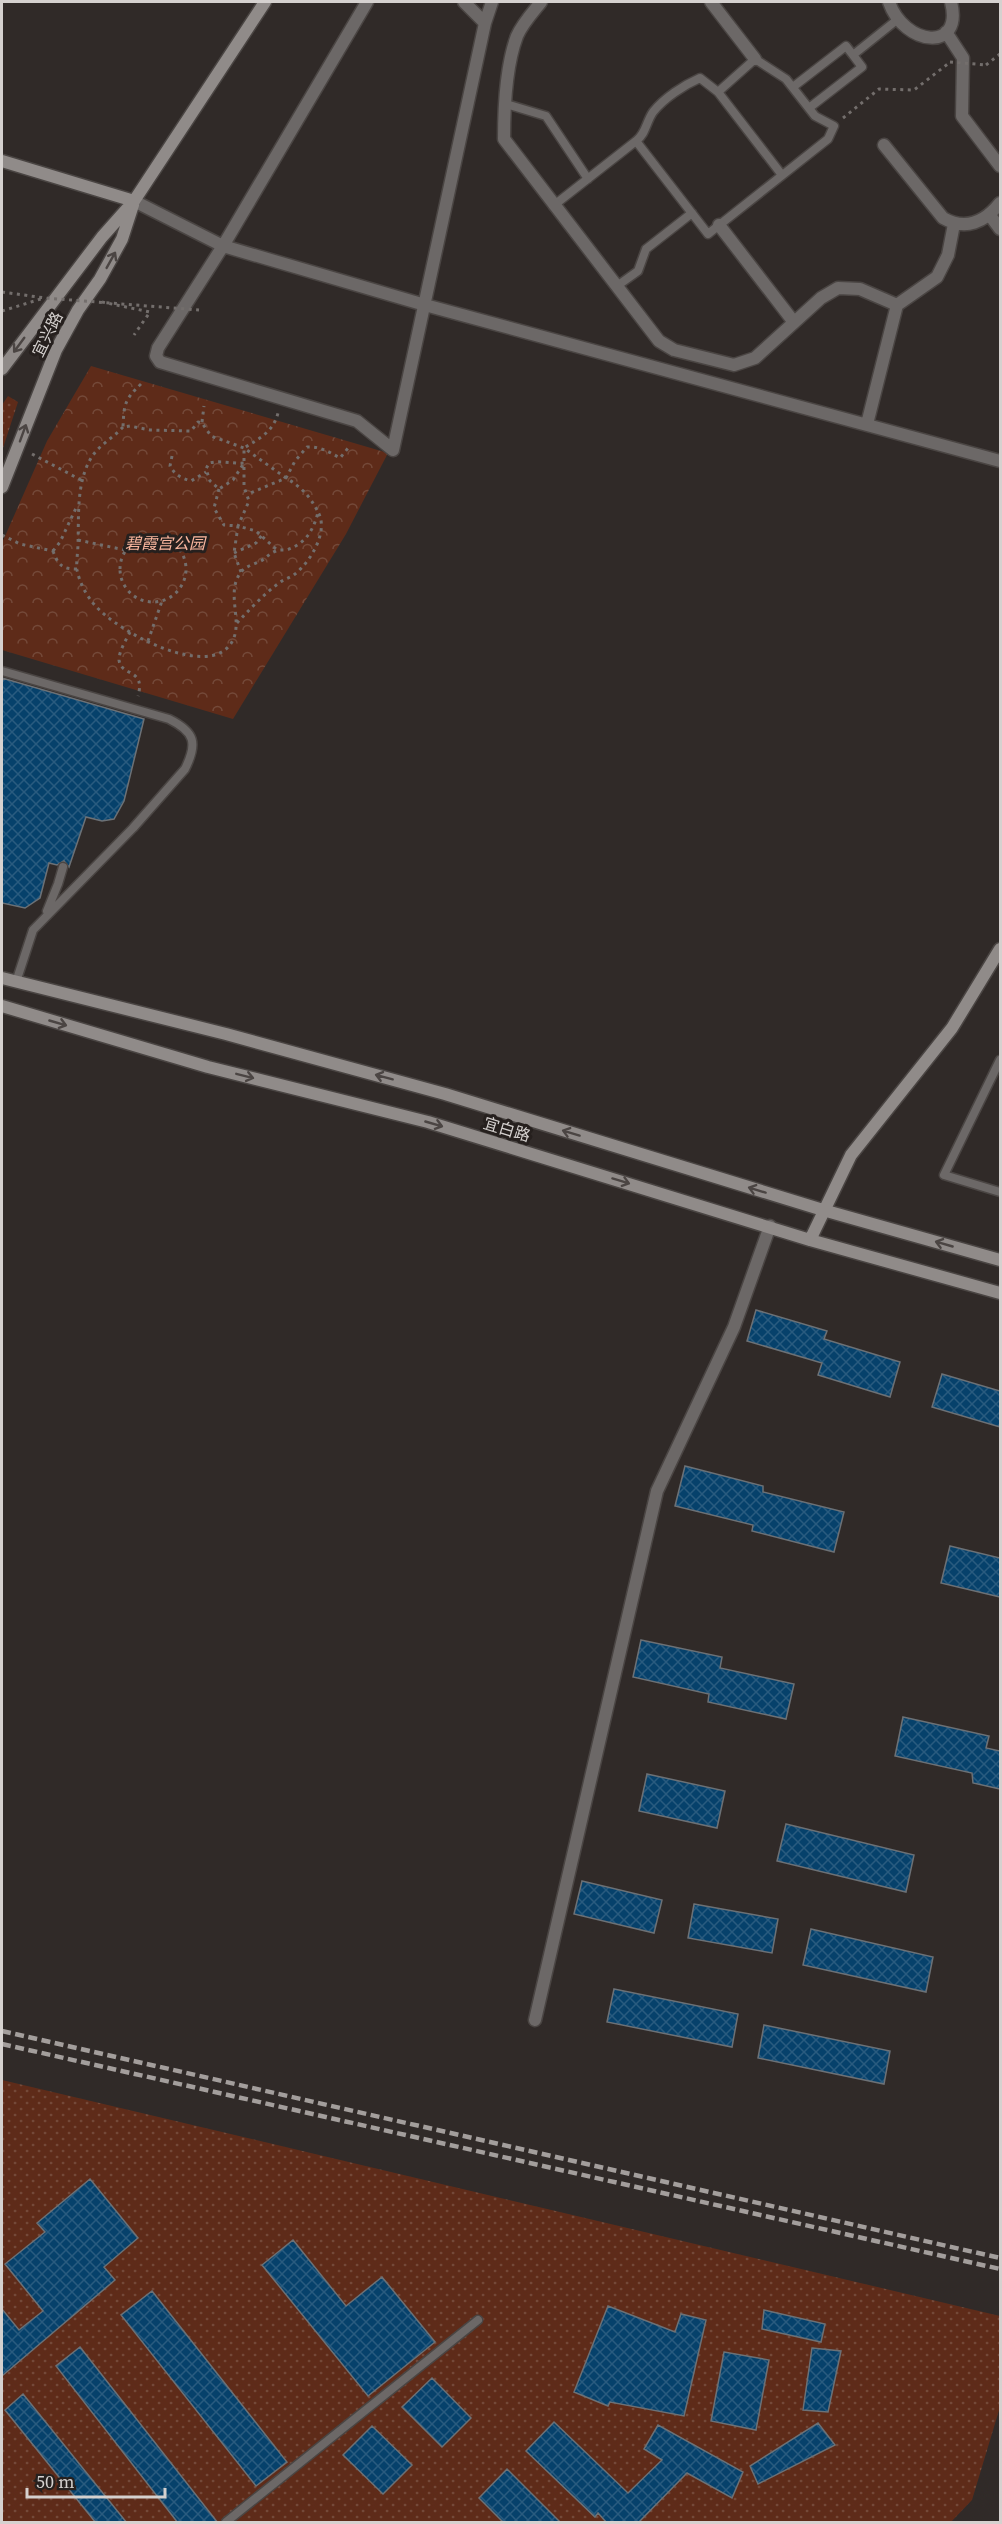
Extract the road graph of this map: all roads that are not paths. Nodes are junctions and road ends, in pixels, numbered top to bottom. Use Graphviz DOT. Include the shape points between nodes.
graph roads {
  1 [pos="265,2"];
  2 [pos="367,2"];
  3 [pos="464,2"];
  4 [pos="492,2"];
  5 [pos="541,2"];
  6 [pos="711,2"];
  7 [pos="890,2"];
  8 [pos="951,2"];
  9 [pos="898,19"];
  10 [pos="485,23"];
  11 [pos="946,32"];
  12 [pos="853,55"];
  13 [pos="755,59"];
  14 [pos="793,87"];
  15 [pos="718,92"];
  16 [pos="506,104"];
  17 [pos="809,108"];
  18 [pos="636,141"];
  19 [pos="884,145"];
  20 [pos="2,161"];
  21 [pos="1000,166"];
  22 [pos="782,175"];
  23 [pos="588,179"];
  24 [pos="134,201"];
  25 [pos="1000,202"];
  26 [pos="554,206"];
  27 [pos="692,213"];
  28 [pos="989,214"];
  29 [pos="954,224"];
  30 [pos="719,225"];
  31 [pos="1000,229"];
  32 [pos="223,246"];
  33 [pos="617,286"];
  34 [pos="425,305"];
  35 [pos="897,305"];
  36 [pos="793,321"];
  37 [pos="2,369"];
  38 [pos="867,424"];
  39 [pos="1000,461"];
  40 [pos="2,487"];
  41 [pos="2,671"];
  42 [pos="63,867"];
  43 [pos="44,917"];
  44 [pos="1000,949"];
  45 [pos="2,978"];
  46 [pos="16,982"];
  47 [pos="2,1006"];
  48 [pos="1000,1060"];
  49 [pos="1000,1192"];
  50 [pos="823,1210"];
  51 [pos="770,1226"];
  52 [pos="810,1240"];
  53 [pos="1000,1260"];
  54 [pos="1000,1293"];
  55 [pos="534,2019"];
  56 [pos="478,2320"];
  57 [pos="226,2523"];
  1 -- 24 [label="street, 宜兴路"];
  2 -- 32 [label="street"];
  3 -- 10 [label="street"];
  4 -- 10 [label="street"];
  5 -- 16 [label="street" via="518,34 512,51"];
  6 -- 13 [label="street"];
  7 -- 9 [label="street"];
  8 -- 11 [label="street" via="953,13"];
  9 -- 11 [label="street" via="924,38 936,38"];
  9 -- 12 [label="lane"];
  10 -- 34 [label="street"];
  11 -- 21 [label="street" via="963,58 962,116"];
  12 -- 14 [label="lane" via="846,46"];
  12 -- 17 [label="lane" via="862,67"];
  13 -- 14 [label="lane"];
  13 -- 15 [label="lane"];
  14 -- 17 [label="lane"];
  15 -- 18 [label="lane" via="700,78 692,81 653,112"];
  15 -- 22 [label="lane"];
  16 -- 23 [label="lane" via="546,116"];
  16 -- 26 [label="street" via="504,139"];
  17 -- 22 [label="lane" via="834,126 828,139"];
  18 -- 23 [label="lane"];
  18 -- 27 [label="lane"];
  19 -- 29 [label="street" via="943,218"];
  20 -- 24 [label="street"];
  22 -- 30 [label="lane"];
  23 -- 26 [label="lane"];
  24 -- 32 [label="street"];
  24 -- 37 [label="street, 宜兴路, one-way"];
  40 -- 24 [label="street, 宜兴路, one-way" via="56,350 122,239"];
  25 -- 28 [label="street"];
  26 -- 33 [label="street"];
  27 -- 30 [label="lane" via="708,234"];
  27 -- 33 [label="lane" via="646,249 638,271"];
  28 -- 29 [label="street" via="975,223"];
  28 -- 31 [label="street"];
  29 -- 35 [label="street" via="948,255 937,277"];
  30 -- 36 [label="street"];
  32 -- 34 [label="street"];
  32 -- 34 [label="street" via="158,348 156,356 160,362 357,421 393,450"];
  33 -- 36 [label="street" via="659,341 674,350 734,366 755,358"];
  34 -- 38 [label="street"];
  35 -- 36 [label="street" via="860,289 838,288"];
  35 -- 38 [label="street"];
  38 -- 39 [label="street"];
  41 -- 43 [label="lane" via="183,726 193,743 185,769 133,828"];
  42 -- 43 [label="lane"];
  43 -- 46 [label="lane" via="33,930"];
  44 -- 50 [label="street" via="952,1028 851,1155"];
  45 -- 46 [label="street"];
  50 -- 46 [label="street, one-way" via="445,1094"];
  47 -- 51 [label="street, 宜白路, one-way" via="208,1067 428,1122"];
  48 -- 49 [label="lane" via="945,1175"];
  50 -- 52 [label="street"];
  53 -- 50 [label="street, one-way"];
  51 -- 52 [label="street, 宜白路"];
  51 -- 55 [label="street" via="734,1327 657,1491"];
  52 -- 54 [label="street, 宜白路"];
  56 -- 57 [label="lane"];
}
